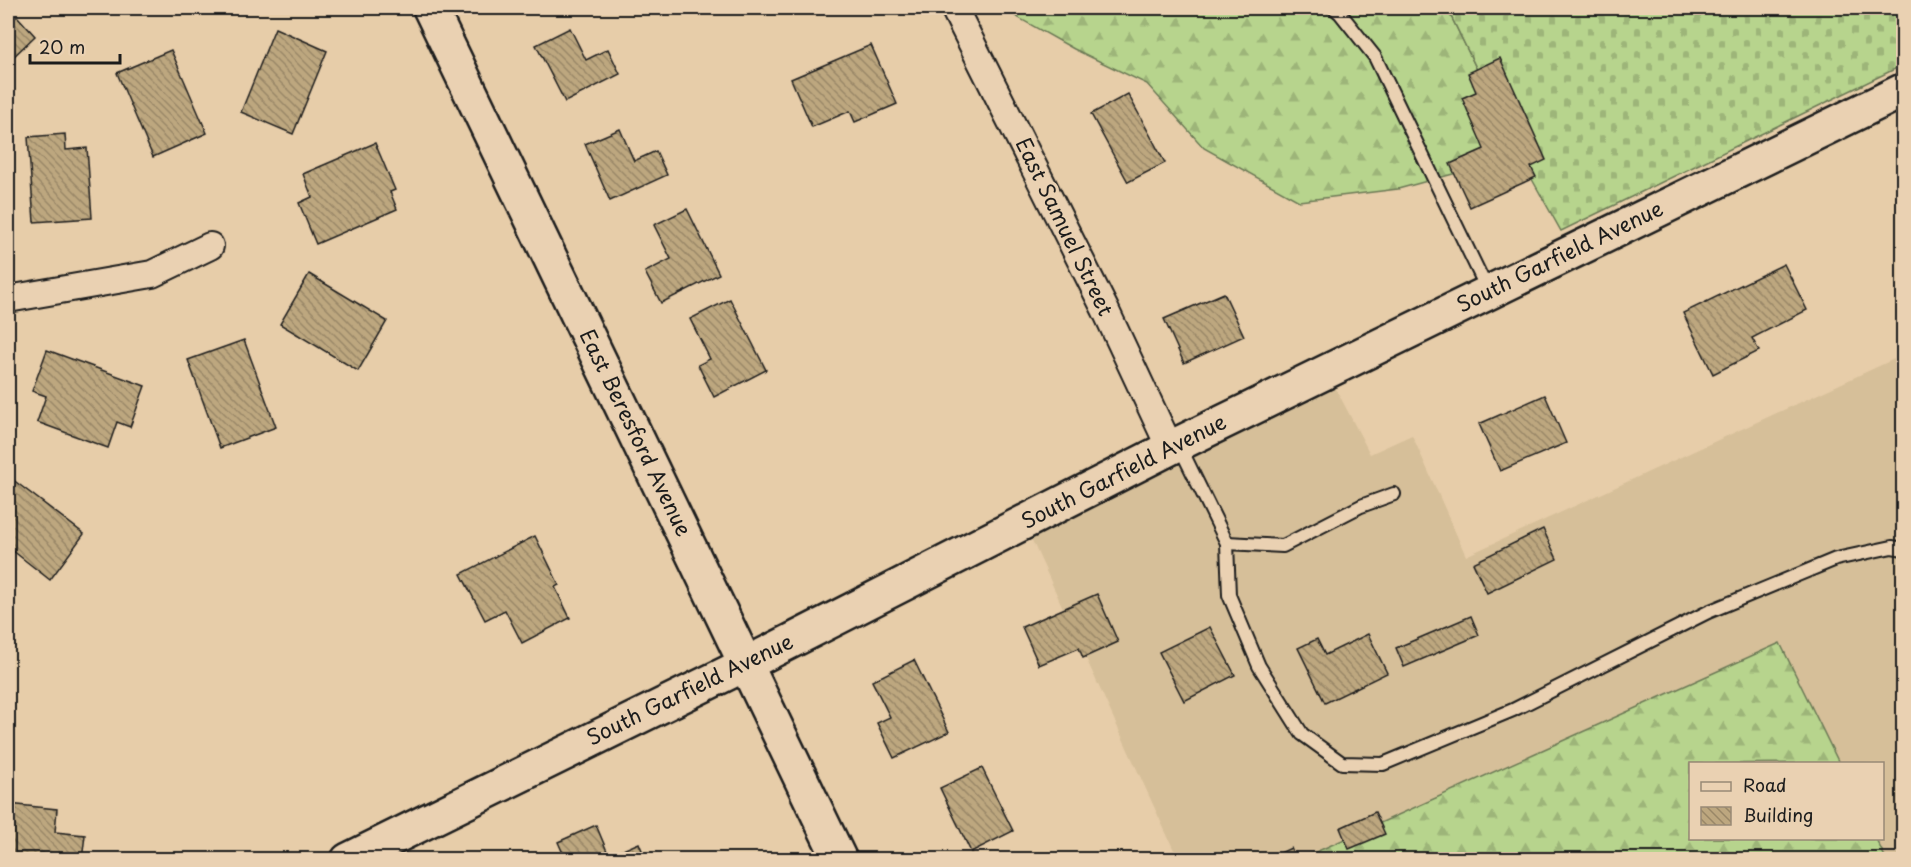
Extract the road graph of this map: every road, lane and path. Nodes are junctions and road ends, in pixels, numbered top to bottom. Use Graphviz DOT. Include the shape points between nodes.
graph roads {
  1 [pos="430,8"];
  2 [pos="954,8"];
  3 [pos="1334,8"];
  4 [pos="1904,90"];
  5 [pos="210,246"];
  6 [pos="1488,292"];
  7 [pos="8,299"];
  8 [pos="1174,446"];
  9 [pos="1394,494"];
  10 [pos="1227,543"];
  11 [pos="1904,549"];
  12 [pos="746,664"];
  13 [pos="348,860"];
  14 [pos="840,860"];
  1 -- 12 [label="street, East Beresford Avenue"];
  2 -- 8 [label="street, East Samuel Street"];
  3 -- 6 [label="lane" via="1375,57"];
  4 -- 6 [label="street, South Garfield Avenue"];
  5 -- 7 [label="street" via="152,274"];
  6 -- 8 [label="street, South Garfield Avenue"];
  8 -- 10 [label="lane"];
  8 -- 12 [label="street, South Garfield Avenue"];
  9 -- 10 [label="lane" via="1361,506 1283,546"];
  10 -- 11 [label="lane" via="1229,595 1259,666 1302,734 1342,763 1383,764 1513,710 1708,612 1836,559 1892,547"];
  12 -- 13 [label="street, South Garfield Avenue"];
  12 -- 14 [label="street, East Beresford Avenue"];
}
